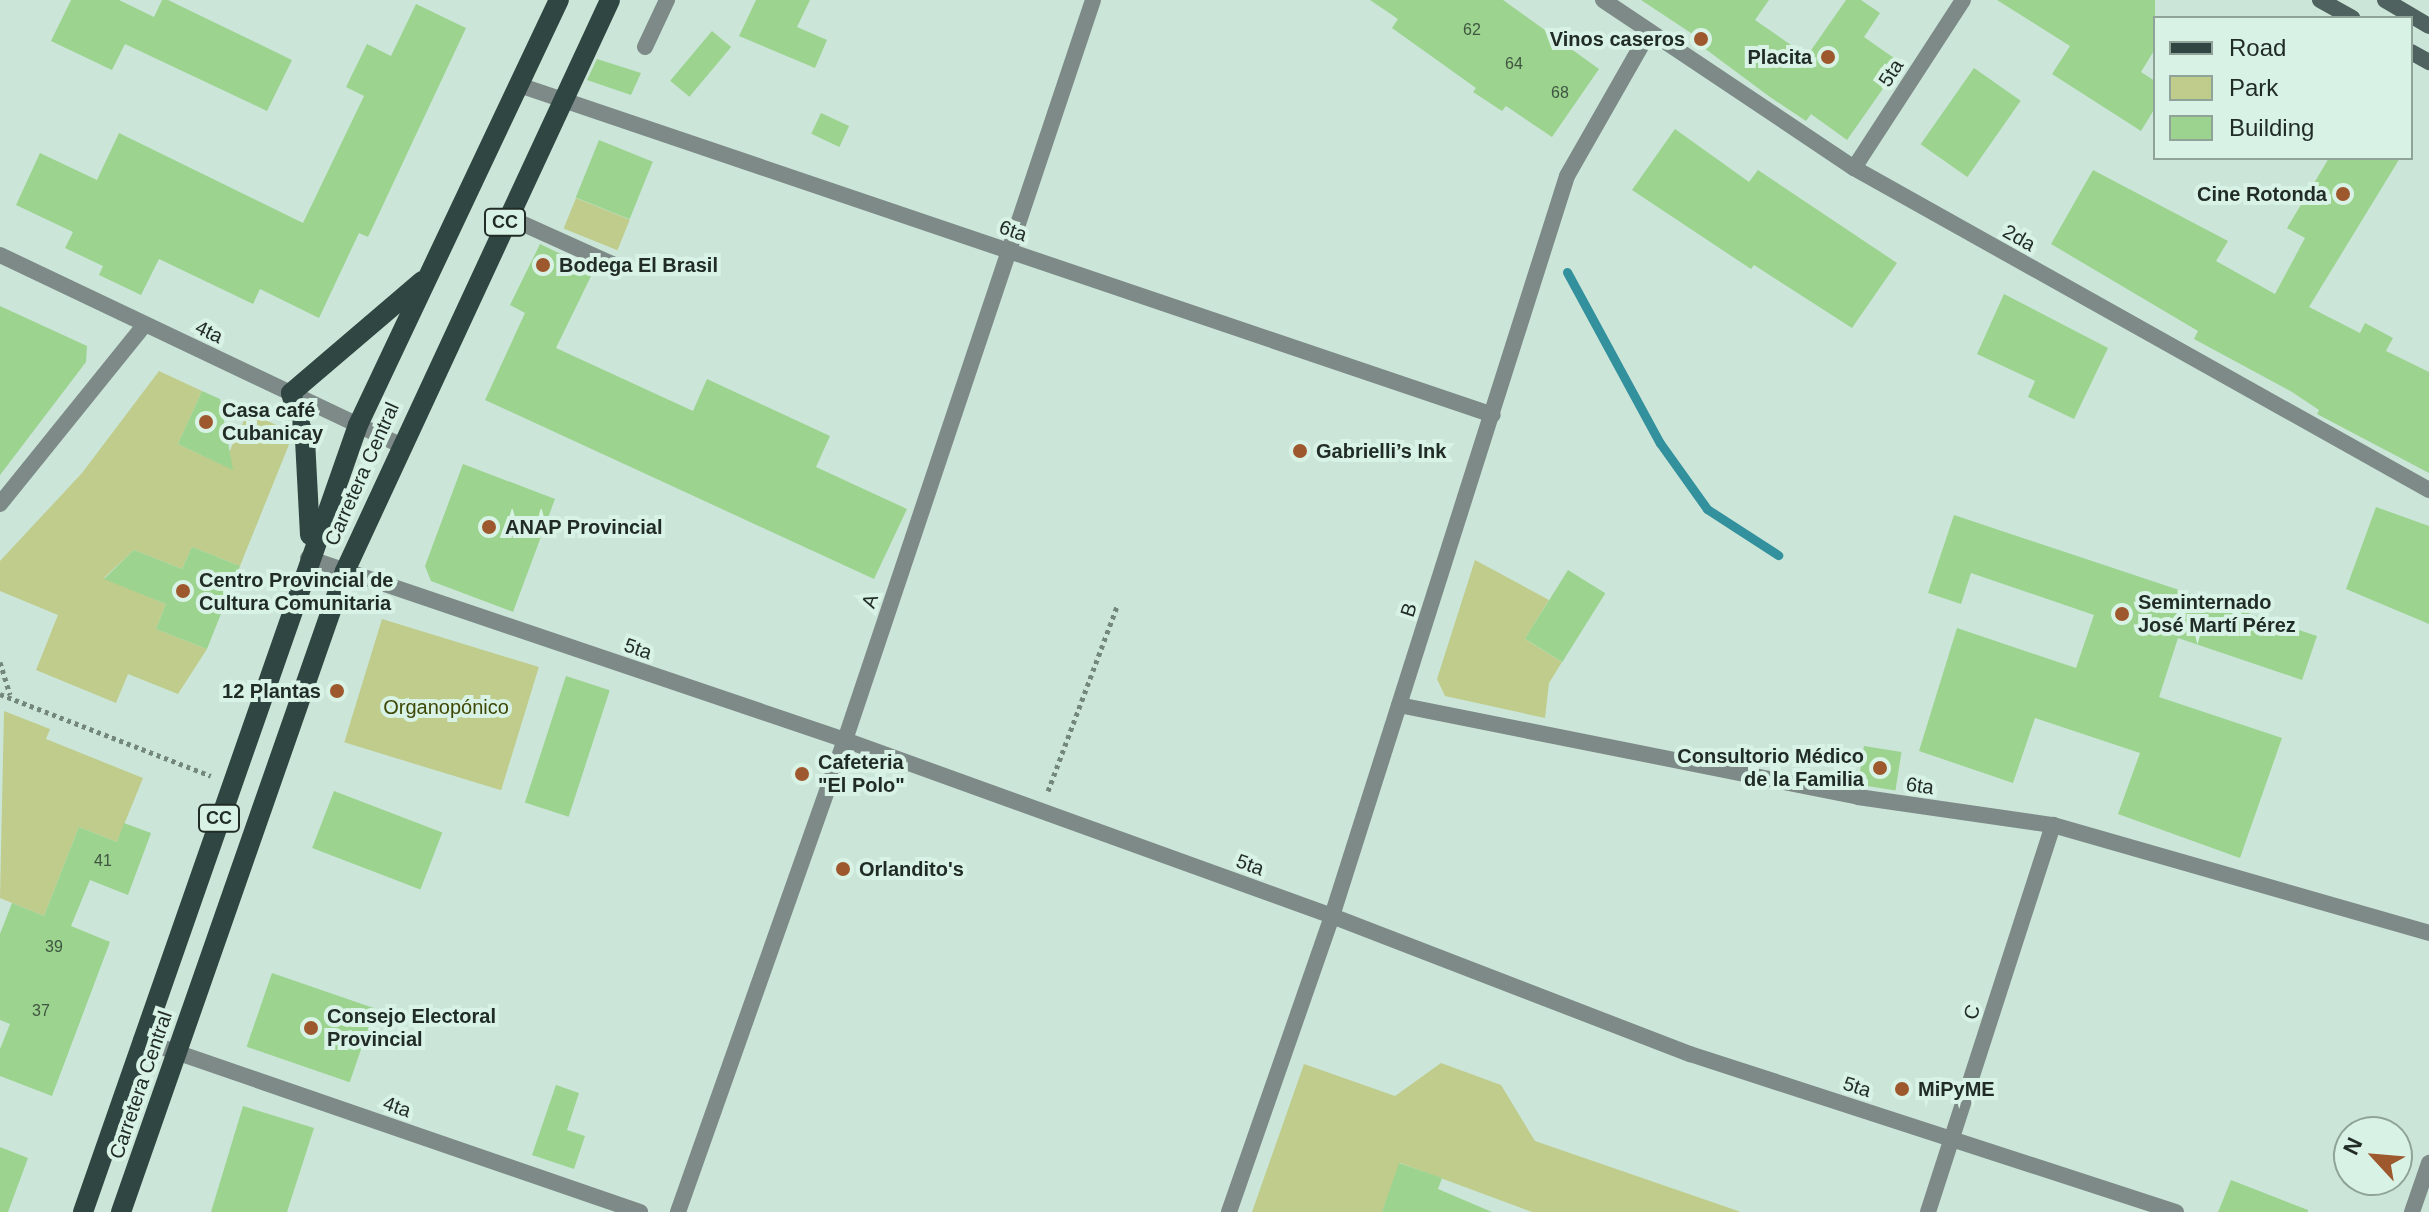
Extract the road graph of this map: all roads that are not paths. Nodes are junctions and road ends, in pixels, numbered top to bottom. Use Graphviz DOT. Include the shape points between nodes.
graph roads {
  1 [pos="559,0"];
  2 [pos="610,0"];
  3 [pos="667,0"];
  4 [pos="1093,0"];
  5 [pos="1603,0"];
  6 [pos="1963,0"];
  7 [pos="2320,0"];
  8 [pos="2385,0"];
  9 [pos="2348,16"];
  10 [pos="2412,16"];
  11 [pos="1649,32"];
  12 [pos="645,47"];
  13 [pos="519,85"];
  14 [pos="563,100"];
  15 [pos="1854,168"];
  16 [pos="508,217"];
  17 [pos="1009,251"];
  18 [pos="0,255"];
  19 [pos="612,264"];
  20 [pos="428,276"];
  21 [pos="145,324"];
  22 [pos="291,393"];
  23 [pos="1493,415"];
  24 [pos="358,425"];
  25 [pos="400,445"];
  26 [pos="2429,490"];
  27 [pos="0,504"];
  28 [pos="308,558"];
  29 [pos="345,571"];
  30 [pos="1399,705"];
  31 [pos="845,740"];
  32 [pos="2053,825"];
  33 [pos="1332,916"];
  34 [pos="2429,933"];
  35 [pos="141,1040"];
  36 [pos="178,1052"];
  37 [pos="1952,1138"];
  38 [pos="2429,1163"];
  39 [pos="83,1212"];
  40 [pos="121,1212"];
  41 [pos="640,1212"];
  42 [pos="678,1212"];
  43 [pos="1229,1212"];
  44 [pos="1928,1212"];
  45 [pos="2176,1212"];
  46 [pos="2412,1212"];
  1 -- 13 [label="main road, Carretera Central / CC"];
  2 -- 14 [label="main road, Carretera Central / CC"];
  3 -- 12 [label="street"];
  4 -- 17 [label="street, A"];
  5 -- 11 [label="street, 2da"];
  6 -- 15 [label="street, 5ta"];
  7 -- 9 [label="main road"];
  8 -- 10 [label="main road"];
  11 -- 15 [label="street, 2da"];
  11 -- 23 [label="street, B" via="1567,176"];
  13 -- 14 [label="street, 6ta"];
  13 -- 20 [label="main road, Carretera Central / CC"];
  14 -- 16 [label="main road, Carretera Central / CC"];
  14 -- 17 [label="street, 6ta"];
  15 -- 26 [label="street, 2da"];
  16 -- 19 [label="street"];
  16 -- 25 [label="main road, Carretera Central / CC"];
  17 -- 23 [label="street, 6ta"];
  17 -- 31 [label="street, A"];
  18 -- 21 [label="street, 4ta"];
  20 -- 22 [label="main road"];
  20 -- 24 [label="main road, Carretera Central / CC"];
  21 -- 22 [label="street, 4ta"];
  21 -- 27 [label="street"];
  22 -- 24 [label="street, 4ta"];
  22 -- 28 [label="main road" via="305,441 312,510"];
  23 -- 30 [label="street, B"];
  24 -- 25 [label="street, 4ta"];
  24 -- 28 [label="main road, Carretera Central / CC"];
  25 -- 29 [label="main road, Carretera Central / CC"];
  28 -- 29 [label="street, 5ta"];
  28 -- 35 [label="main road, Carretera Central / CC"];
  29 -- 31 [label="street, 5ta"];
  29 -- 36 [label="main road, Carretera Central / CC"];
  30 -- 32 [label="street, 6ta" via="1858,797"];
  30 -- 33 [label="street, B"];
  31 -- 33 [label="street, 5ta"];
  31 -- 42 [label="street, A"];
  32 -- 34 [label="street, 6ta"];
  32 -- 37 [label="street, C"];
  33 -- 37 [label="street, 5ta" via="1690,1054"];
  33 -- 43 [label="street, B"];
  35 -- 36 [label="street, 4ta"];
  35 -- 39 [label="main road, Carretera Central / CC"];
  36 -- 40 [label="main road, Carretera Central / CC"];
  36 -- 41 [label="street, 4ta"];
  37 -- 44 [label="street, C"];
  37 -- 45 [label="street, 5ta"];
  38 -- 46 [label="street"];
}
